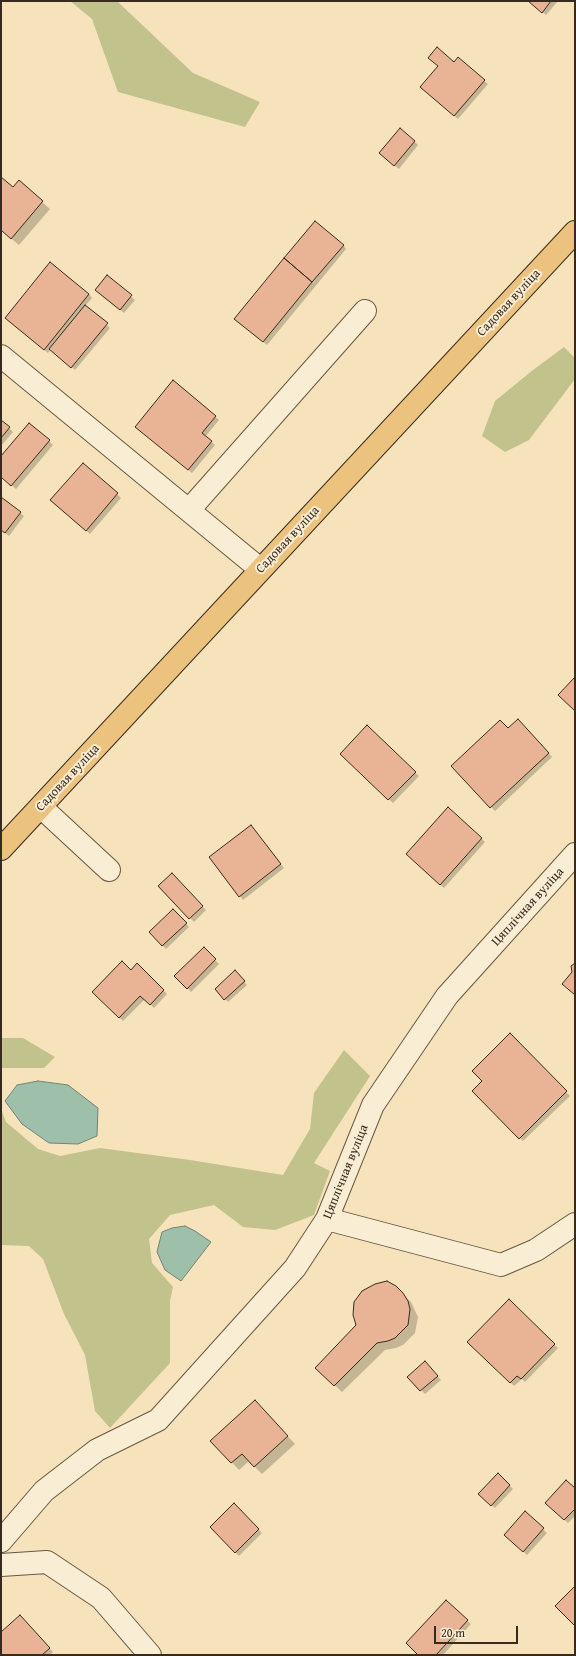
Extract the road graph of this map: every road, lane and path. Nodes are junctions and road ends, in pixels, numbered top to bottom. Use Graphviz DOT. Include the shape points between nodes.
graph roads {
  1 [pos="575,232"];
  2 [pos="365,311"];
  3 [pos="1,356"];
  4 [pos="189,510"];
  5 [pos="260,569"];
  6 [pos="41,807"];
  7 [pos="1,849"];
  8 [pos="575,854"];
  9 [pos="109,870"];
  10 [pos="327,1219"];
  11 [pos="575,1224"];
  12 [pos="1,1540"];
  13 [pos="1,1565"];
  14 [pos="150,1655"];
  1 -- 5 [label="main road, Садовая вуліца"];
  2 -- 4 [label="street"];
  3 -- 4 [label="street"];
  4 -- 5 [label="street"];
  5 -- 6 [label="main road, Садовая вуліца"];
  6 -- 7 [label="main road, Садовая вуліца"];
  6 -- 9 [label="street"];
  8 -- 10 [label="street, Цяплічная вуліца" via="443,1002 373,1105"];
  10 -- 11 [label="street" via="501,1265 536,1250"];
  10 -- 12 [label="street, Цяплічная вуліца" via="295,1268 158,1420 97,1450 44,1491"];
  13 -- 14 [label="street" via="47,1562 101,1598"];
}
